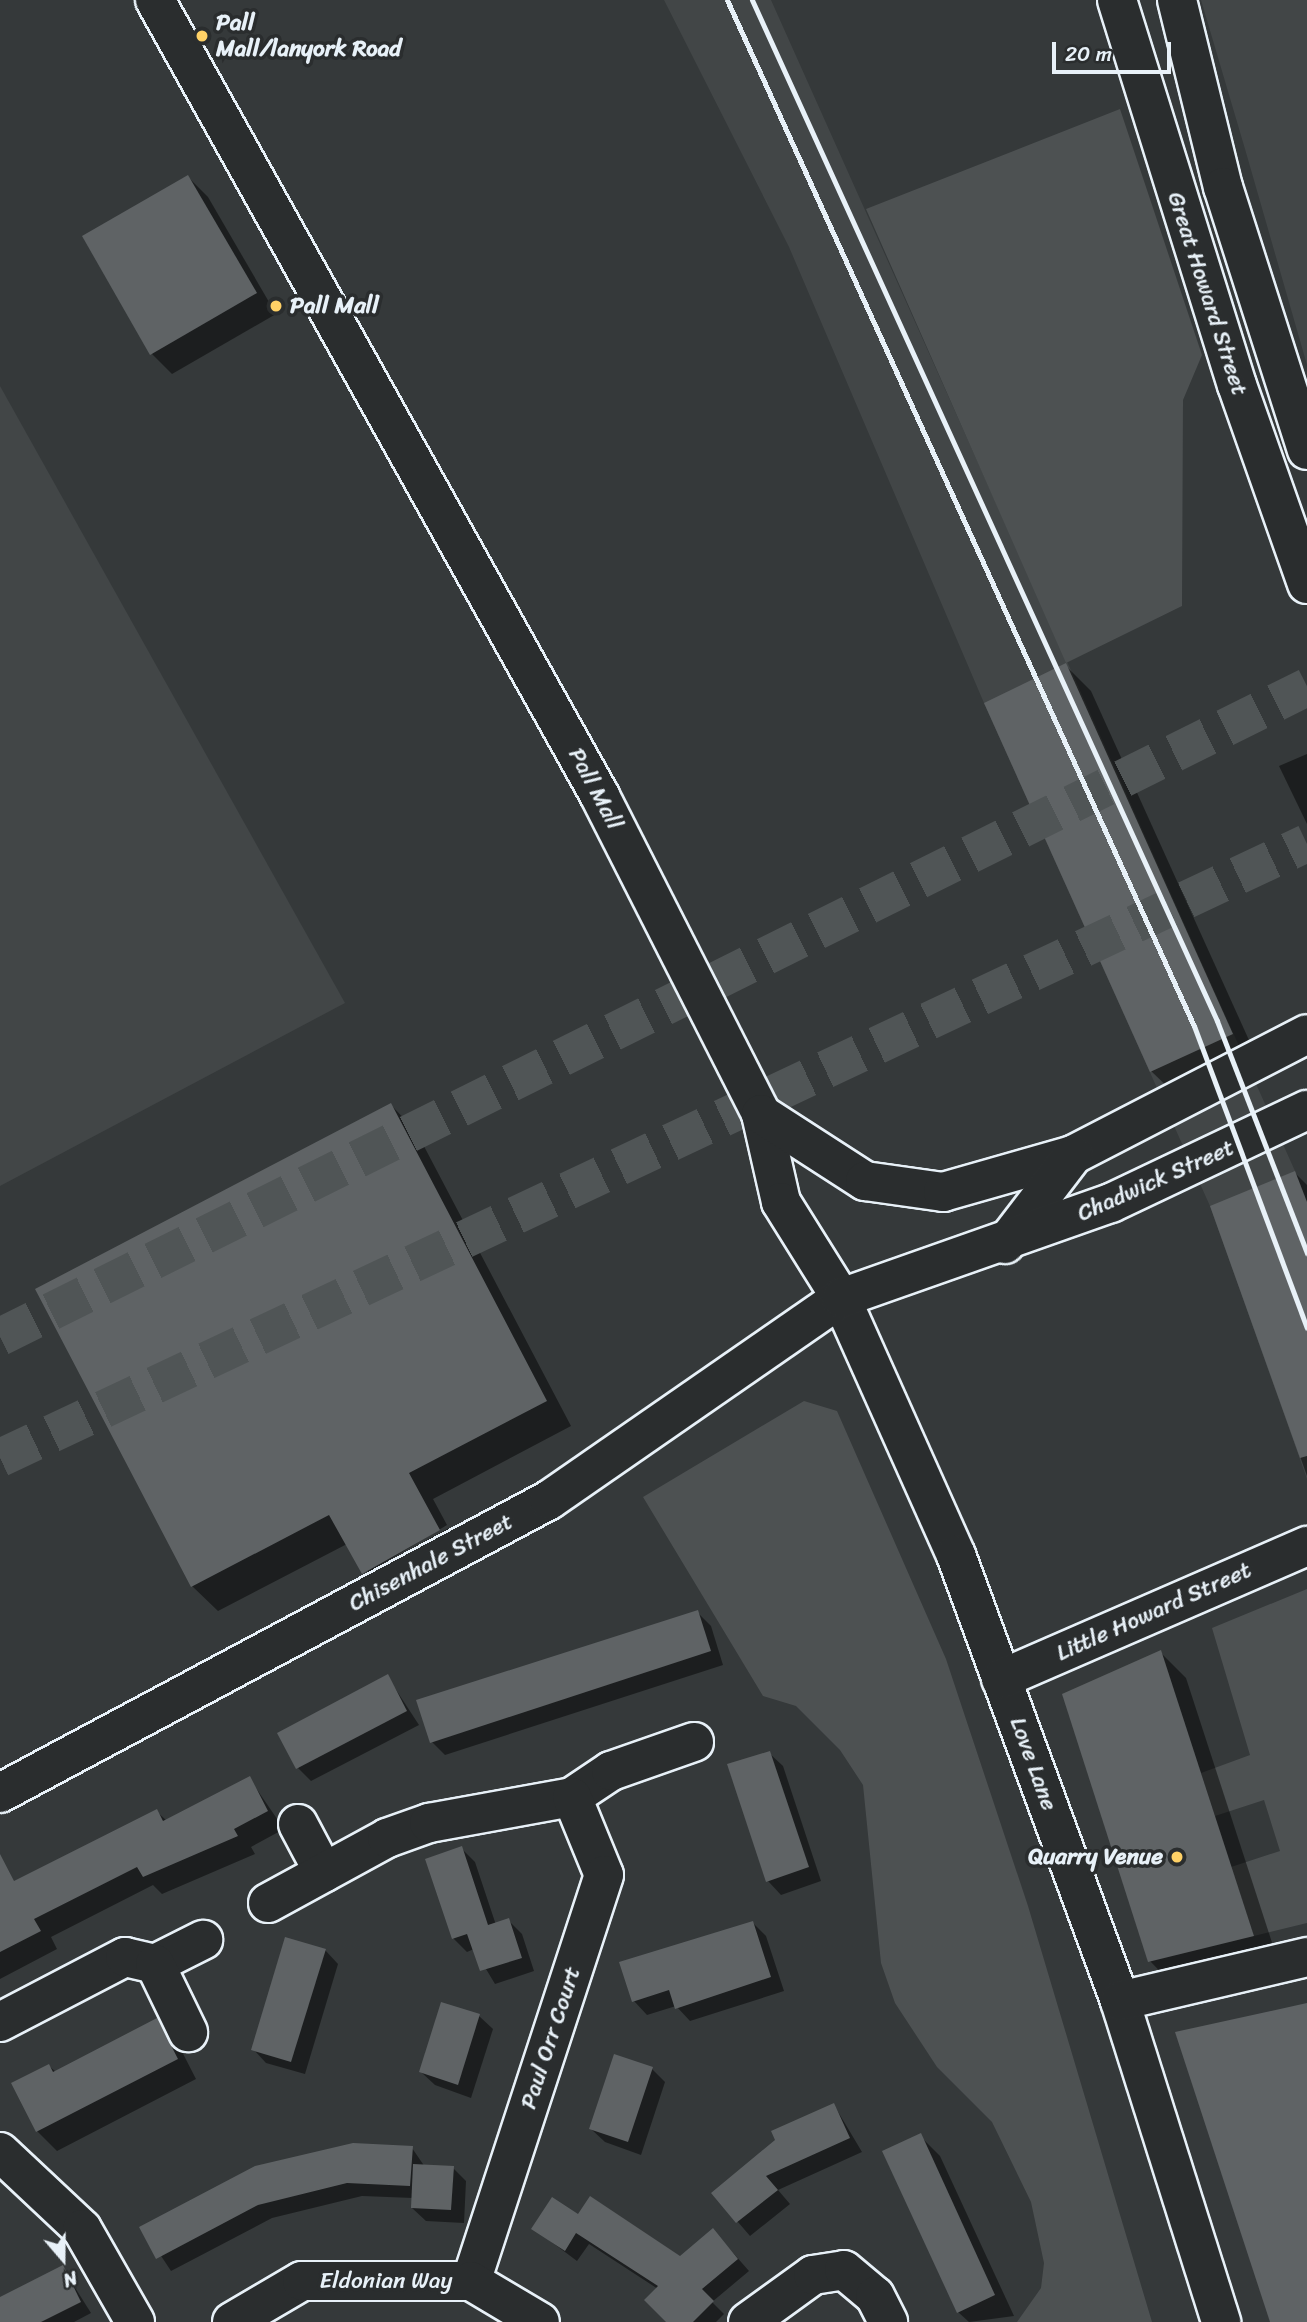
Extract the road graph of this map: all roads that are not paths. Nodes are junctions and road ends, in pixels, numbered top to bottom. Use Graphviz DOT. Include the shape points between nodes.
graph roads {
  1 [pos="155,0"];
  2 [pos="1117,0"];
  3 [pos="1177,0"];
  4 [pos="1307,450"];
  5 [pos="1307,584"];
  6 [pos="1307,1034"];
  7 [pos="1307,1110"];
  8 [pos="761,1114"];
  9 [pos="1073,1155"];
  10 [pos="1003,1246"];
  11 [pos="841,1298"];
  12 [pos="1307,1546"];
  13 [pos="1001,1679"];
  14 [pos="694,1742"];
  15 [pos="0,1793"];
  16 [pos="572,1797"];
  17 [pos="298,1824"];
  18 [pos="324,1872"];
  19 [pos="268,1903"];
  20 [pos="203,1940"];
  21 [pos="1307,1957"];
  22 [pos="155,1964"];
  23 [pos="1120,2001"];
  24 [pos="0,2022"];
  25 [pos="188,2032"];
  26 [pos="0,2152"];
  27 [pos="471,2281"];
  28 [pos="135,2322"];
  29 [pos="232,2322"];
  30 [pos="540,2322"];
  31 [pos="748,2322"];
  32 [pos="888,2322"];
  33 [pos="1221,2322"];
  1 -- 8 [label="main road, Pall Mall" via="600,796"];
  2 -- 5 [label="main road, Great Howard Street" via="1237,385"];
  3 -- 4 [label="main road, Great Howard Street" via="1223,187"];
  6 -- 9 [label="main road, Chadwick Street"];
  7 -- 10 [label="main road, Chadwick Street"];
  8 -- 9 [label="main road, Chadwick Street" via="865,1181 943,1192"];
  8 -- 11 [label="main road, Pall Mall" via="781,1202"];
  9 -- 10 [label="main road, Chadwick Street"];
  10 -- 11 [label="main road, Chadwick Street"];
  11 -- 13 [label="main road, Love Lane" via="956,1555"];
  11 -- 15 [label="main road, Chisenhale Street" via="549,1500"];
  12 -- 13 [label="main road, Little Howard Street"];
  13 -- 23 [label="main road, Love Lane"];
  14 -- 16 [label="main road" via="611,1770"];
  16 -- 18 [label="main road" via="429,1823"];
  16 -- 27 [label="main road, Paul Orr Court" via="604,1875"];
  17 -- 18 [label="main road"];
  18 -- 19 [label="main road"];
  20 -- 22 [label="main road"];
  21 -- 23 [label="main road"];
  22 -- 24 [label="main road" via="125,1957"];
  22 -- 25 [label="main road"];
  23 -- 33 [label="main road, Love Lane"];
  26 -- 28 [label="main road" via="82,2229"];
  27 -- 29 [label="main road, Eldonian Way" via="302,2281"];
  27 -- 30 [label="main road, Eldonian Way"];
  31 -- 32 [label="main road" via="813,2275 844,2270 875,2296"];
}
